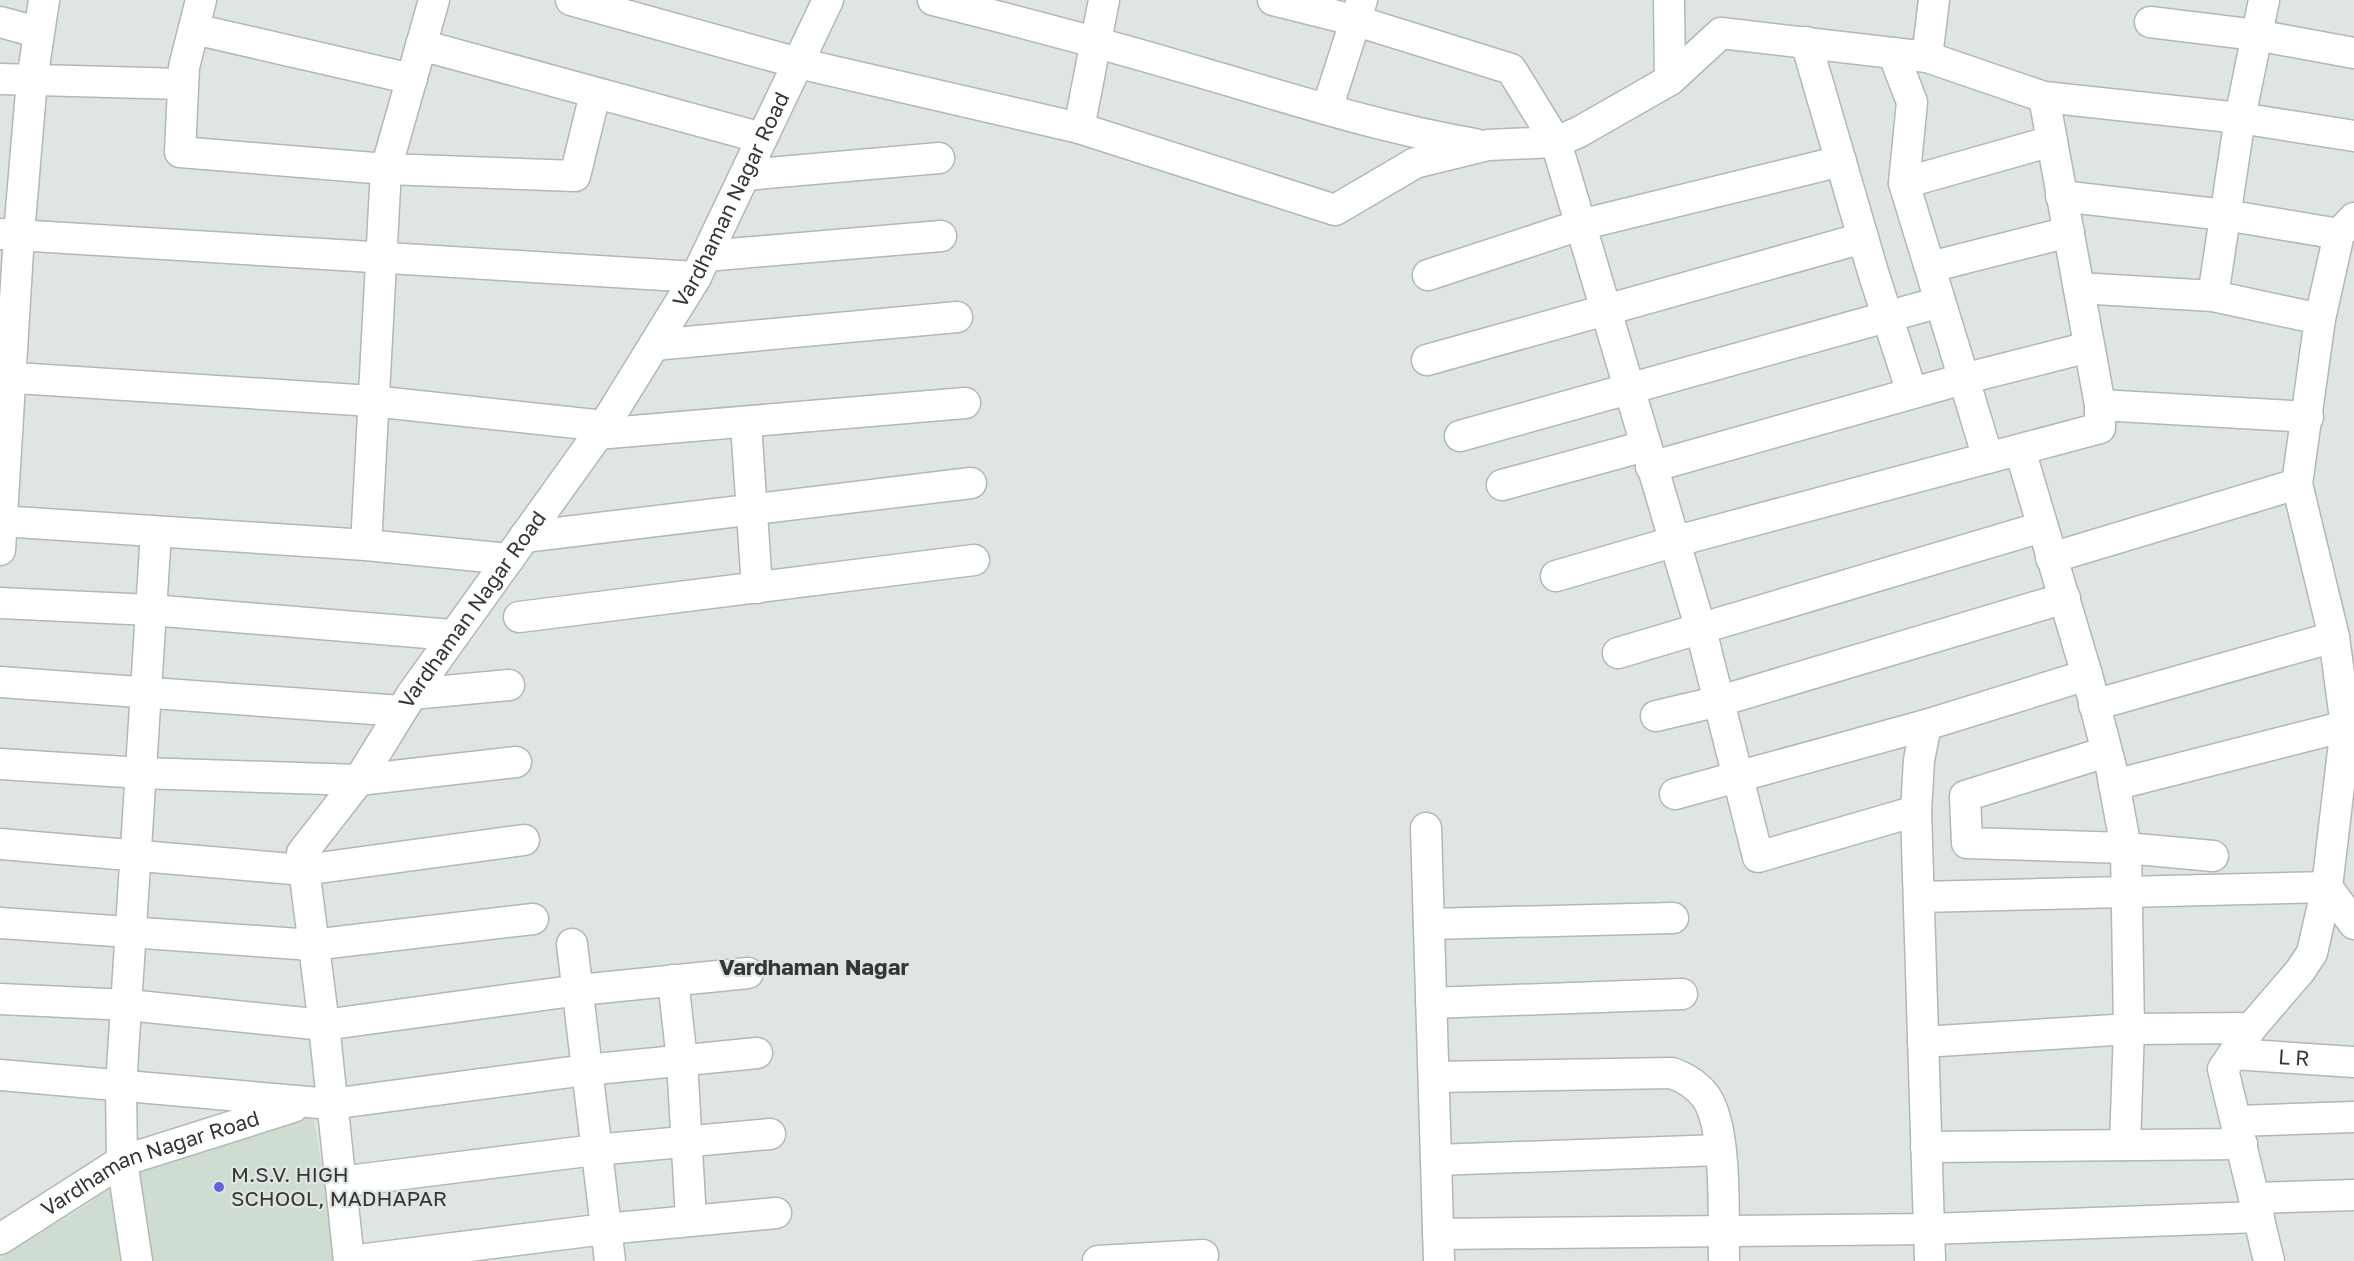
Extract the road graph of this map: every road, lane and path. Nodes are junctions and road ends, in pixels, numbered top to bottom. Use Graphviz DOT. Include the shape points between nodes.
graph roads {
  1 [pos="44,0"];
  2 [pos="201,0"];
  3 [pos="571,0"];
  4 [pos="828,0"];
  5 [pos="933,0"];
  6 [pos="1104,0"];
  7 [pos="1273,0"];
  8 [pos="1669,0"];
  9 [pos="1934,0"];
  10 [pos="2264,0"];
  11 [pos="430,1"];
  12 [pos="1360,11"];
  13 [pos="0,22"];
  14 [pos="2150,22"];
  15 [pos="194,29"];
  16 [pos="37,32"];
  17 [pos="2256,35"];
  18 [pos="1095,41"];
  19 [pos="1806,42"];
  20 [pos="421,45"];
  21 [pos="1893,53"];
  22 [pos="2354,53"];
  23 [pos="1927,57"];
  24 [pos="798,63"];
  25 [pos="0,79"];
  26 [pos="411,79"];
  27 [pos="32,80"];
  28 [pos="1670,80"];
  29 [pos="182,84"];
  30 [pos="595,94"];
  31 [pos="2044,98"];
  32 [pos="1327,109"];
  33 [pos="2240,118"];
  34 [pos="1079,128"];
  35 [pos="2354,136"];
  36 [pos="762,138"];
  37 [pos="2052,141"];
  38 [pos="1556,142"];
  39 [pos="1488,146"];
  40 [pos="939,158"];
  41 [pos="1841,161"];
  42 [pos="386,169"];
  43 [pos="744,175"];
  44 [pos="1904,183"];
  45 [pos="2061,196"];
  46 [pos="2225,215"];
  47 [pos="1580,225"];
  48 [pos="2347,226"];
  49 [pos="2069,232"];
  50 [pos="10,234"];
  51 [pos="941,236"];
  52 [pos="1863,238"];
  53 [pos="381,256"];
  54 [pos="701,266"];
  55 [pos="1930,267"];
  56 [pos="1428,275"];
  57 [pos="2079,288"];
  58 [pos="2213,296"];
  59 [pos="1940,302"];
  60 [pos="1605,310"];
  61 [pos="1887,316"];
  62 [pos="957,317"];
  63 [pos="2320,319"];
  64 [pos="654,345"];
  65 [pos="2090,347"];
  66 [pos="1427,360"];
  67 [pos="5,377"];
  68 [pos="1964,379"];
  69 [pos="1628,388"];
  70 [pos="1912,393"];
  71 [pos="372,401"];
  72 [pos="965,404"];
  73 [pos="2100,405"];
  74 [pos="2308,417"];
  75 [pos="746,424"];
  76 [pos="600,430"];
  77 [pos="1460,436"];
  78 [pos="2020,450"];
  79 [pos="1648,456"];
  80 [pos="1988,459"];
  81 [pos="971,483"];
  82 [pos="2297,484"];
  83 [pos="1502,485"];
  84 [pos="750,510"];
  85 [pos="2042,527"];
  86 [pos="1,530"];
  87 [pos="156,532"];
  88 [pos="1673,542"];
  89 [pos="366,545"];
  90 [pos="516,548"];
  91 [pos="2051,558"];
  92 [pos="974,560"];
  93 [pos="1556,576"];
  94 [pos="758,588"];
  95 [pos="2065,598"];
  96 [pos="0,603"];
  97 [pos="151,610"];
  98 [pos="519,617"];
  99 [pos="1701,630"];
  100 [pos="452,635"];
  101 [pos="2334,637"];
  102 [pos="1618,653"];
  103 [pos="2086,675"];
  104 [pos="0,682"];
  105 [pos="509,685"];
  106 [pos="146,693"];
  107 [pos="1720,701"];
  108 [pos="406,702"];
  109 [pos="2094,705"];
  110 [pos="1656,716"];
  111 [pos="1926,725"];
  112 [pos="2350,728"];
  113 [pos="2106,752"];
  114 [pos="516,762"];
  115 [pos="0,764"];
  116 [pos="141,773"];
  117 [pos="1740,777"];
  118 [pos="359,780"];
  119 [pos="2114,785"];
  120 [pos="1675,794"];
  121 [pos="1916,811"];
  122 [pos="1426,828"];
  123 [pos="524,840"];
  124 [pos="0,844"];
  125 [pos="2126,849"];
  126 [pos="136,854"];
  127 [pos="2213,856"];
  128 [pos="304,870"];
  129 [pos="2327,887"];
  130 [pos="2128,894"];
  131 [pos="1919,897"];
  132 [pos="1673,918"];
  133 [pos="533,919"];
  134 [pos="0,923"];
  135 [pos="1429,924"];
  136 [pos="2354,924"];
  137 [pos="131,930"];
  138 [pos="572,944"];
  139 [pos="312,945"];
  140 [pos="748,973"];
  141 [pos="673,980"];
  142 [pos="579,990"];
  143 [pos="1682,994"];
  144 [pos="0,999"];
  145 [pos="1431,1003"];
  146 [pos="128,1005"];
  147 [pos="324,1025"];
  148 [pos="2251,1028"];
  149 [pos="2129,1029"];
  150 [pos="1923,1042"];
  151 [pos="757,1053"];
  152 [pos="2234,1054"];
  153 [pos="682,1060"];
  154 [pos="2354,1062"];
  155 [pos="586,1070"];
  156 [pos="0,1075"];
  157 [pos="1434,1077"];
  158 [pos="121,1086"];
  159 [pos="319,1103"];
  160 [pos="2354,1117"];
  161 [pos="2239,1132"];
  162 [pos="770,1134"];
  163 [pos="687,1141"];
  164 [pos="2125,1145"];
  165 [pos="1926,1147"];
  166 [pos="595,1150"];
  167 [pos="1720,1150"];
  168 [pos="1436,1160"];
  169 [pos="122,1161"];
  170 [pos="340,1182"];
  171 [pos="2354,1195"];
  172 [pos="2257,1208"];
  173 [pos="776,1213"];
  174 [pos="691,1220"];
  175 [pos="605,1228"];
  176 [pos="1929,1229"];
  177 [pos="1723,1231"];
  178 [pos="0,1239"];
  179 [pos="1438,1248"];
  180 [pos="1203,1255"];
  181 [pos="137,1261"];
  182 [pos="350,1261"];
  183 [pos="610,1261"];
  184 [pos="1098,1261"];
  185 [pos="1724,1261"];
  186 [pos="1930,1261"];
  187 [pos="2269,1261"];
  1 -- 16 [label="street"];
  2 -- 15 [label="street"];
  3 -- 24 [label="street"];
  4 -- 24 [label="street, Vardhaman Nagar Road"];
  5 -- 18 [label="street"];
  6 -- 18 [label="street"];
  7 -- 12 [label="street"];
  8 -- 28 [label="street"];
  9 -- 23 [label="street"];
  10 -- 17 [label="street"];
  11 -- 20 [label="street"];
  12 -- 32 [label="street"];
  12 -- 38 [label="street" via="1511,69"];
  13 -- 16 [label="street"];
  14 -- 17 [label="street"];
  15 -- 26 [label="street"];
  15 -- 29 [label="street"];
  16 -- 27 [label="street"];
  17 -- 22 [label="street"];
  17 -- 33 [label="street"];
  18 -- 32 [label="street"];
  18 -- 34 [label="street"];
  19 -- 21 [label="street"];
  19 -- 28 [label="street" via="1721,33"];
  19 -- 41 [label="street"];
  20 -- 26 [label="street"];
  20 -- 30 [label="street"];
  21 -- 23 [label="street"];
  21 -- 44 [label="street" via="1912,102"];
  23 -- 31 [label="street"];
  24 -- 34 [label="street"];
  24 -- 36 [label="street, Vardhaman Nagar Road"];
  25 -- 27 [label="street"];
  26 -- 42 [label="street"];
  27 -- 29 [label="street"];
  27 -- 50 [label="street"];
  28 -- 38 [label="street"];
  29 -- 42 [label="street" via="180,152"];
  30 -- 36 [label="street"];
  30 -- 42 [label="street" via="575,176"];
  31 -- 33 [label="street"];
  31 -- 37 [label="street"];
  32 -- 39 [label="street" via="1430,136"];
  33 -- 35 [label="street"];
  33 -- 46 [label="street"];
  34 -- 39 [label="street" via="1335,210 1415,164"];
  36 -- 43 [label="street, Vardhaman Nagar Road"];
  37 -- 44 [label="street"];
  37 -- 45 [label="street"];
  38 -- 39 [label="street"];
  38 -- 47 [label="street"];
  40 -- 43 [label="street"];
  41 -- 47 [label="street"];
  41 -- 52 [label="street"];
  42 -- 53 [label="street"];
  43 -- 54 [label="street, Vardhaman Nagar Road"];
  44 -- 55 [label="street"];
  45 -- 46 [label="street"];
  45 -- 49 [label="street"];
  46 -- 48 [label="street"];
  46 -- 58 [label="street"];
  47 -- 56 [label="street"];
  47 -- 60 [label="street"];
  48 -- 63 [label="street"];
  49 -- 55 [label="street"];
  49 -- 57 [label="street"];
  50 -- 53 [label="street"];
  50 -- 67 [label="street"];
  51 -- 54 [label="street"];
  52 -- 60 [label="street"];
  52 -- 61 [label="street"];
  53 -- 54 [label="street"];
  53 -- 71 [label="street"];
  54 -- 64 [label="street, Vardhaman Nagar Road"];
  55 -- 59 [label="street"];
  57 -- 58 [label="street"];
  57 -- 65 [label="street"];
  58 -- 63 [label="street"];
  59 -- 61 [label="street"];
  59 -- 68 [label="street"];
  60 -- 66 [label="street"];
  60 -- 69 [label="street"];
  61 -- 69 [label="street"];
  61 -- 70 [label="street"];
  62 -- 64 [label="street"];
  63 -- 74 [label="street"];
  64 -- 76 [label="street, Vardhaman Nagar Road"];
  65 -- 68 [label="street"];
  65 -- 73 [label="street"];
  67 -- 71 [label="street"];
  67 -- 86 [label="street"];
  68 -- 70 [label="street"];
  68 -- 80 [label="street"];
  69 -- 77 [label="street"];
  69 -- 79 [label="street"];
  70 -- 79 [label="street"];
  71 -- 76 [label="street"];
  71 -- 89 [label="street"];
  72 -- 75 [label="street"];
  73 -- 74 [label="street"];
  73 -- 78 [label="street" via="2100,428"];
  74 -- 82 [label="street"];
  75 -- 76 [label="street"];
  75 -- 84 [label="street"];
  76 -- 90 [label="street, Vardhaman Nagar Road"];
  78 -- 80 [label="street"];
  78 -- 85 [label="street"];
  79 -- 83 [label="street"];
  79 -- 88 [label="street"];
  80 -- 88 [label="street"];
  81 -- 84 [label="street"];
  82 -- 91 [label="street"];
  82 -- 101 [label="street"];
  84 -- 90 [label="street"];
  84 -- 94 [label="street"];
  85 -- 91 [label="street"];
  85 -- 99 [label="street"];
  86 -- 87 [label="street"];
  87 -- 89 [label="street"];
  87 -- 97 [label="street"];
  88 -- 93 [label="street"];
  88 -- 99 [label="street"];
  89 -- 90 [label="street"];
  90 -- 100 [label="street, Vardhaman Nagar Road"];
  91 -- 95 [label="street"];
  92 -- 94 [label="street"];
  94 -- 98 [label="street"];
  95 -- 103 [label="street"];
  95 -- 107 [label="street"];
  96 -- 97 [label="street"];
  97 -- 100 [label="street"];
  97 -- 106 [label="street"];
  99 -- 102 [label="street"];
  99 -- 107 [label="street"];
  100 -- 108 [label="street, Vardhaman Nagar Road"];
  101 -- 109 [label="street"];
  101 -- 112 [label="street"];
  103 -- 109 [label="street"];
  103 -- 111 [label="street"];
  104 -- 106 [label="street"];
  105 -- 108 [label="street"];
  106 -- 108 [label="street"];
  106 -- 116 [label="street"];
  107 -- 110 [label="street"];
  107 -- 117 [label="street"];
  108 -- 118 [label="street, Vardhaman Nagar Road"];
  109 -- 113 [label="street"];
  111 -- 117 [label="street"];
  111 -- 121 [label="street"];
  112 -- 119 [label="street"];
  112 -- 129 [label="street"];
  113 -- 119 [label="street"];
  113 -- 125 [label="street" via="1965,796 1967,843"];
  114 -- 118 [label="street"];
  115 -- 116 [label="street"];
  116 -- 118 [label="street"];
  116 -- 126 [label="street"];
  117 -- 120 [label="street"];
  117 -- 121 [label="street" via="1758,857"];
  118 -- 128 [label="street, Vardhaman Nagar Road" via="302,853"];
  119 -- 125 [label="street"];
  121 -- 131 [label="street"];
  122 -- 135 [label="street"];
  123 -- 128 [label="street"];
  124 -- 126 [label="street"];
  125 -- 127 [label="street"];
  125 -- 130 [label="street"];
  126 -- 128 [label="street"];
  126 -- 137 [label="street"];
  128 -- 139 [label="street, Vardhaman Nagar Road"];
  129 -- 130 [label="street"];
  129 -- 136 [label="street"];
  129 -- 148 [label="street" via="2312,953"];
  130 -- 131 [label="street"];
  130 -- 149 [label="street"];
  131 -- 150 [label="street"];
  132 -- 135 [label="street"];
  133 -- 139 [label="street"];
  134 -- 137 [label="street"];
  135 -- 145 [label="street"];
  137 -- 139 [label="street"];
  137 -- 146 [label="street"];
  138 -- 142 [label="street"];
  139 -- 147 [label="street, Vardhaman Nagar Road"];
  140 -- 141 [label="street"];
  141 -- 142 [label="street"];
  141 -- 153 [label="street"];
  142 -- 147 [label="street"];
  142 -- 155 [label="street"];
  143 -- 145 [label="street"];
  144 -- 146 [label="street"];
  145 -- 157 [label="street"];
  146 -- 147 [label="street"];
  146 -- 158 [label="street"];
  147 -- 159 [label="street, Vardhaman Nagar Road"];
  148 -- 149 [label="street"];
  148 -- 152 [label="street"];
  149 -- 150 [label="street"];
  149 -- 164 [label="street"];
  150 -- 165 [label="street"];
  151 -- 153 [label="street"];
  152 -- 154 [label="street, L R"];
  152 -- 161 [label="street" via="2223,1069"];
  153 -- 155 [label="street"];
  153 -- 163 [label="street"];
  155 -- 159 [label="street"];
  155 -- 166 [label="street"];
  156 -- 158 [label="street"];
  157 -- 167 [label="street" via="1672,1073 1695,1084 1706,1098 1715,1117"];
  157 -- 168 [label="street"];
  158 -- 159 [label="street"];
  158 -- 169 [label="street"];
  159 -- 169 [label="street, Vardhaman Nagar Road"];
  159 -- 170 [label="street, Vardhaman Nagar Road"];
  160 -- 161 [label="street"];
  161 -- 164 [label="street"];
  161 -- 172 [label="street"];
  162 -- 163 [label="street"];
  163 -- 166 [label="street"];
  163 -- 174 [label="street"];
  164 -- 165 [label="street"];
  165 -- 176 [label="street"];
  166 -- 170 [label="street"];
  166 -- 175 [label="street"];
  167 -- 168 [label="street"];
  167 -- 177 [label="street"];
  168 -- 179 [label="street"];
  169 -- 178 [label="street, Vardhaman Nagar Road"];
  169 -- 181 [label="street"];
  170 -- 182 [label="street, Vardhaman Nagar Road"];
  171 -- 172 [label="street"];
  172 -- 176 [label="street"];
  172 -- 187 [label="street"];
  173 -- 174 [label="street"];
  174 -- 175 [label="street"];
  175 -- 182 [label="street"];
  175 -- 183 [label="street"];
  176 -- 177 [label="street"];
  176 -- 186 [label="street"];
  177 -- 179 [label="street"];
  177 -- 185 [label="street"];
  180 -- 184 [label="street"];
}
